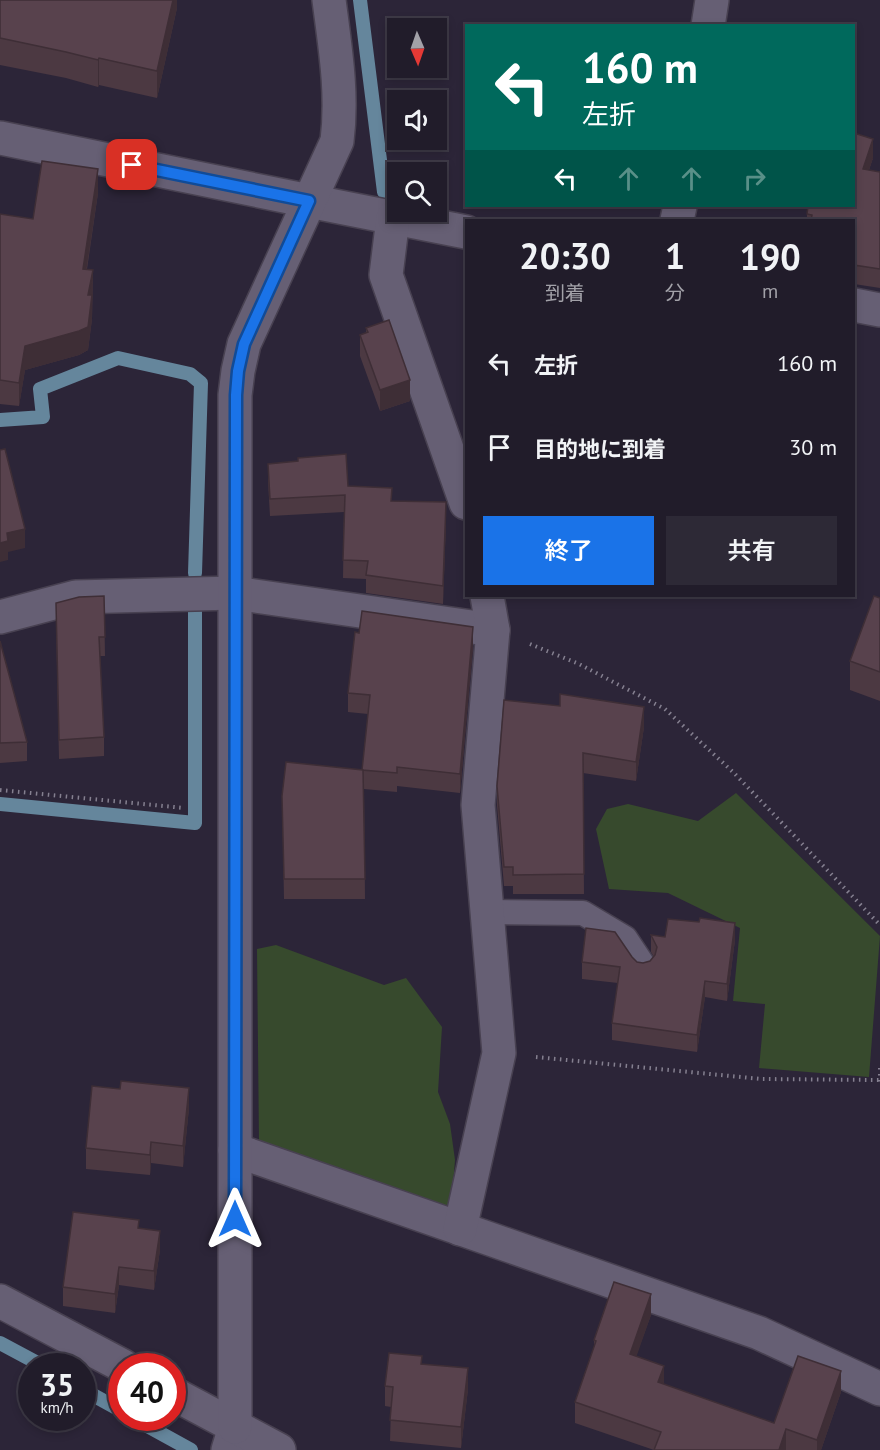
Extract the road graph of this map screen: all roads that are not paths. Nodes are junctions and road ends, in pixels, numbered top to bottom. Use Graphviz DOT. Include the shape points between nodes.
graph roads {
  1 [pos="329,0"];
  2 [pos="712,0"];
  3 [pos="708,24"];
  4 [pos="0,138"];
  5 [pos="309,201"];
  6 [pos="387,217"];
  7 [pos="393,222"];
  8 [pos="414,222"];
  9 [pos="465,232"];
  10 [pos="855,305"];
  11 [pos="880,310"];
  12 [pos="465,500"];
  13 [pos="234,593"];
  14 [pos="487,597"];
  15 [pos="0,616"];
  16 [pos="493,630"];
  17 [pos="487,912"];
  18 [pos="643,964"];
  19 [pos="235,1150"];
  20 [pos="460,1229"];
  21 [pos="0,1301"];
  22 [pos="108,1358"];
  23 [pos="880,1389"];
  24 [pos="186,1404"];
  25 [pos="231,1438"];
  26 [pos="279,1450"];
  1 -- 5 [label="street" via="340,112 337,141"];
  2 -- 3 [label="street"];
  4 -- 5 [label="street"];
  5 -- 6 [label="street"];
  5 -- 13 [label="street" via="244,344 238,371"];
  7 -- 12 [label="street" via="387,275"];
  8 -- 9 [label="street"];
  10 -- 11 [label="street"];
  13 -- 15 [label="street" via="76,597"];
  13 -- 16 [label="street"];
  13 -- 19 [label="street"];
  14 -- 16 [label="street"];
  16 -- 17 [label="street" via="478,805"];
  17 -- 18 [label="lane" via="583,913 625,938"];
  17 -- 20 [label="street" via="499,1053"];
  19 -- 20 [label="street"];
  19 -- 25 [label="street"];
  20 -- 23 [label="street" via="759,1333"];
  21 -- 22 [label="street"];
  24 -- 25 [label="street"];
  25 -- 26 [label="street"];
}
